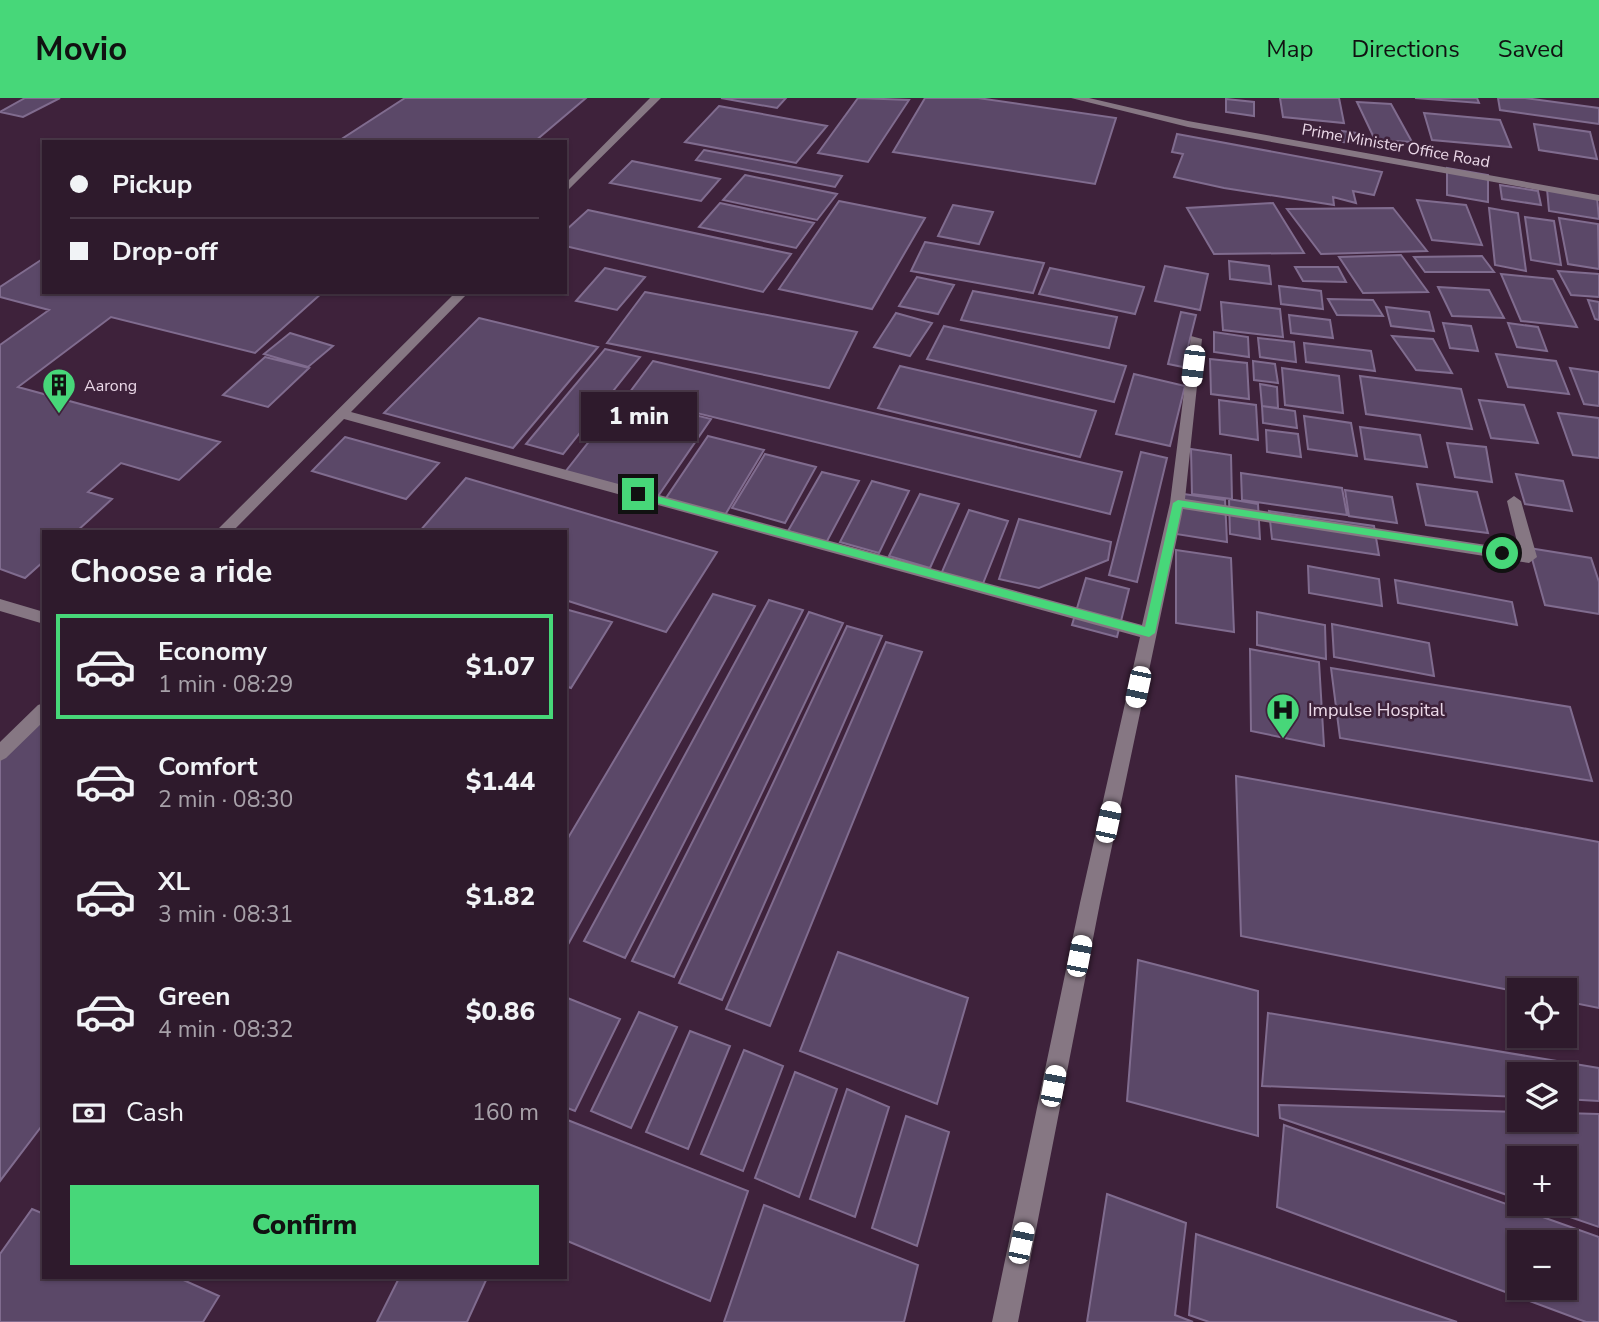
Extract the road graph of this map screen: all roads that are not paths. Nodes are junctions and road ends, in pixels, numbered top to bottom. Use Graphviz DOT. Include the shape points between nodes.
graph roads {
  1 [pos="656,98"];
  2 [pos="1076,98"];
  3 [pos="567,188"];
  4 [pos="1599,198"];
  5 [pos="461,294"];
  6 [pos="1196,339"];
  7 [pos="342,414"];
  8 [pos="1514,501"];
  9 [pos="1178,503"];
  10 [pos="225,530"];
  11 [pos="0,605"];
  12 [pos="42,617"];
  13 [pos="1149,633"];
  14 [pos="42,712"];
  15 [pos="0,753"];
  16 [pos="1005,1322"];
  1 -- 3 [label="street"];
  2 -- 4 [label="street, Prime Minister Office Road" via="1188,124"];
  5 -- 7 [label="street"];
  6 -- 9 [label="street"];
  7 -- 10 [label="street"];
  7 -- 13 [label="street"];
  8 -- 9 [label="street" via="1529,557"];
  9 -- 13 [label="street"];
  11 -- 12 [label="street"];
  13 -- 16 [label="street"];
  14 -- 15 [label="street"];
}
